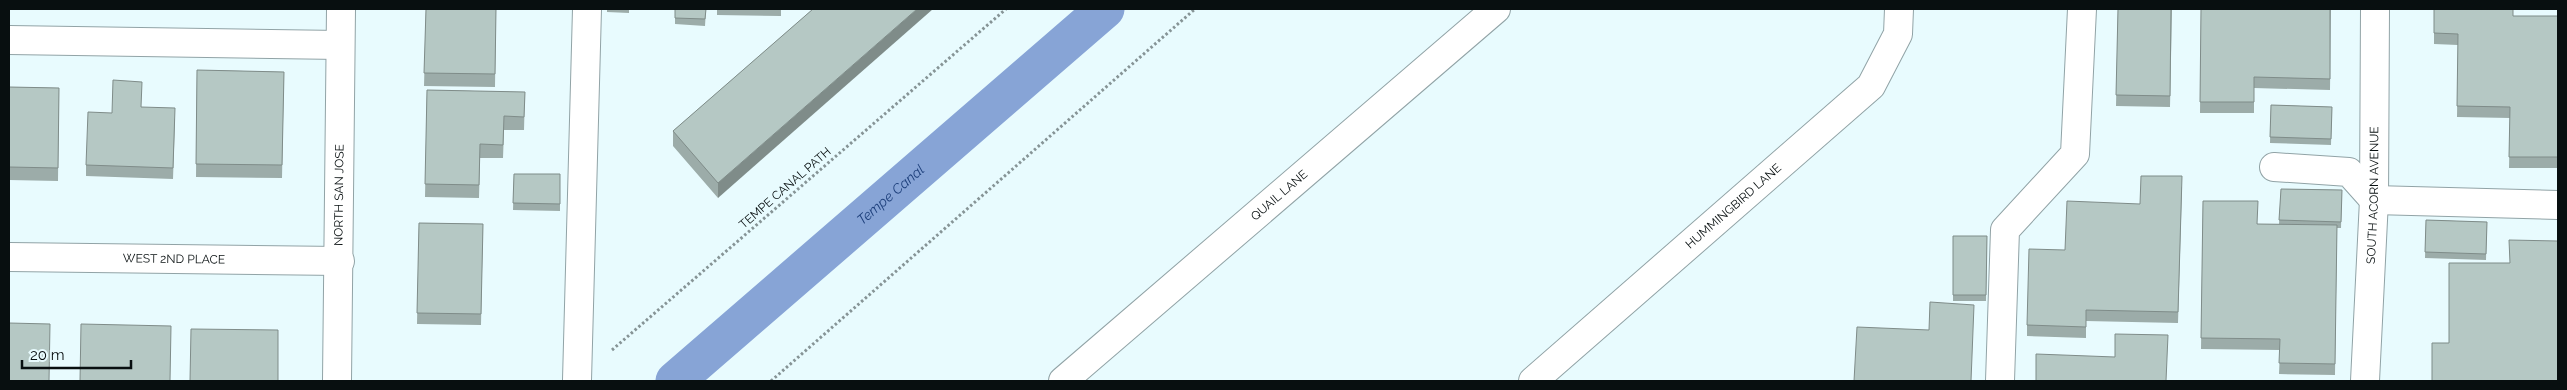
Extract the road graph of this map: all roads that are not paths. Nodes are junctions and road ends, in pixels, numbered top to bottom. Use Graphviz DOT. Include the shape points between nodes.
graph roads {
  1 [pos="341,9"];
  2 [pos="587,9"];
  3 [pos="1496,9"];
  4 [pos="1899,9"];
  5 [pos="2082,9"];
  6 [pos="2375,9"];
  7 [pos="9,40"];
  8 [pos="340,44"];
  9 [pos="2274,167"];
  10 [pos="2374,200"];
  11 [pos="2558,205"];
  12 [pos="9,257"];
  13 [pos="340,261"];
  14 [pos="577,380"];
  15 [pos="337,381"];
  16 [pos="1063,381"];
  17 [pos="1533,381"];
  18 [pos="2000,381"];
  19 [pos="2365,381"];
  1 -- 8 [label="street, NORTH SAN JOSE"];
  2 -- 14 [label="street"];
  3 -- 16 [label="street, QUAIL LANE"];
  4 -- 17 [label="street, HUMMINGBIRD LANE" via="1898,34 1871,86"];
  5 -- 18 [label="street" via="2075,154 2005,230"];
  6 -- 10 [label="street, SOUTH ACORN AVENUE"];
  7 -- 8 [label="street"];
  8 -- 13 [label="street, NORTH SAN JOSE"];
  9 -- 10 [label="street" via="2349,172"];
  10 -- 11 [label="street"];
  10 -- 19 [label="street, SOUTH ACORN AVENUE"];
  12 -- 13 [label="street, WEST 2ND PLACE"];
  13 -- 15 [label="street, NORTH SAN JOSE"];
}
